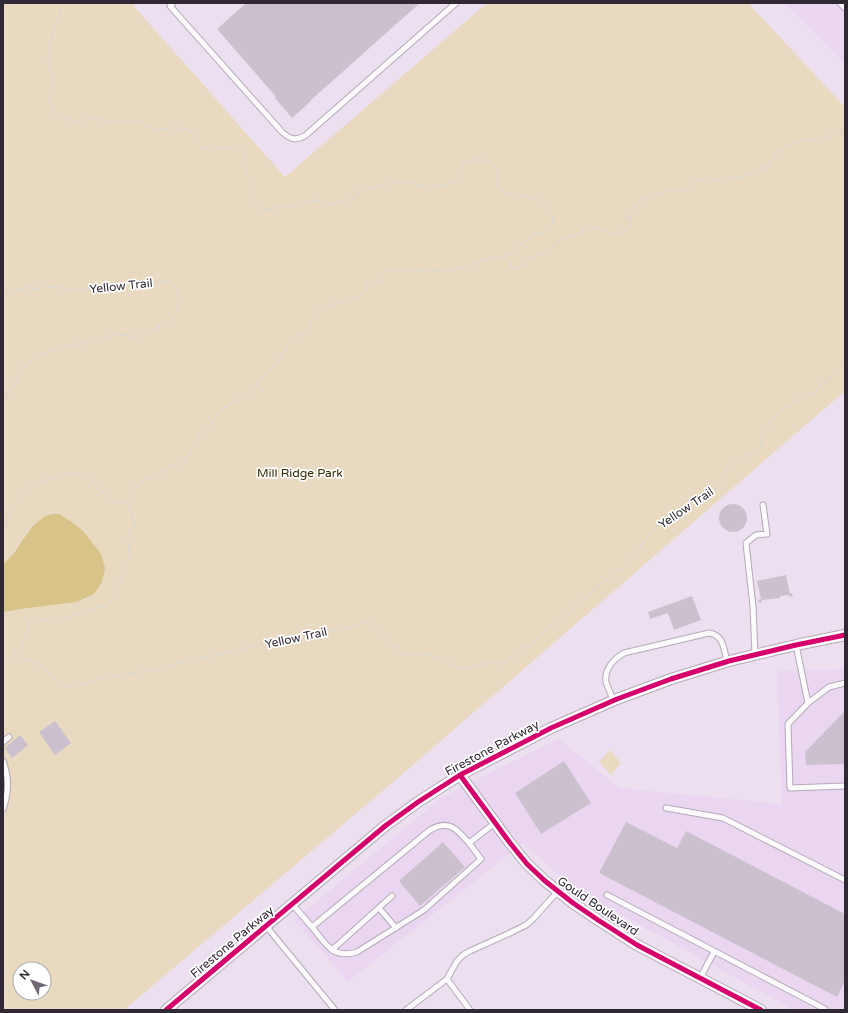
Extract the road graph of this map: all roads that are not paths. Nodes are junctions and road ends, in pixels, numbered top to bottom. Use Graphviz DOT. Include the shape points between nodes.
graph roads {
  1 [pos="173,3"];
  2 [pos="456,3"];
  3 [pos="840,3"];
  4 [pos="845,8"];
  5 [pos="763,505"];
  6 [pos="845,635"];
  7 [pos="796,646"];
  8 [pos="755,655"];
  9 [pos="727,662"];
  10 [pos="845,683"];
  11 [pos="613,700"];
  12 [pos="808,703"];
  13 [pos="9,737"];
  14 [pos="3,742"];
  15 [pos="3,761"];
  16 [pos="460,775"];
  17 [pos="845,786"];
  18 [pos="666,808"];
  19 [pos="3,809"];
  20 [pos="495,823"];
  21 [pos="469,843"];
  22 [pos="845,880"];
  23 [pos="558,891"];
  24 [pos="607,895"];
  25 [pos="392,896"];
  26 [pos="292,904"];
  27 [pos="379,908"];
  28 [pos="266,926"];
  29 [pos="312,927"];
  30 [pos="396,928"];
  31 [pos="332,950"];
  32 [pos="714,952"];
  33 [pos="700,978"];
  34 [pos="447,979"];
  35 [pos="170,1009"];
  36 [pos="825,1009"];
  37 [pos="335,1010"];
  38 [pos="406,1010"];
  39 [pos="470,1010"];
  40 [pos="761,1010"];
  1 -- 2 [label="lane" via="170,6 291,139 306,135"];
  3 -- 4 [label="lane"];
  5 -- 8 [label="lane" via="767,534 756,535 746,543"];
  6 -- 7 [label="street, Firestone Parkway"];
  7 -- 8 [label="street, Firestone Parkway"];
  7 -- 12 [label="lane"];
  8 -- 9 [label="street, Firestone Parkway"];
  9 -- 11 [label="street, Firestone Parkway"];
  9 -- 11 [label="lane" via="721,639 710,633 624,653 614,660 606,674"];
  10 -- 12 [label="lane" via="829,687"];
  11 -- 16 [label="street, Firestone Parkway" via="551,728"];
  12 -- 17 [label="lane" via="788,724 790,788"];
  13 -- 14 [label="lane"];
  15 -- 19 [label="lane" via="8,789"];
  16 -- 20 [label="street, Gould Boulevard"];
  16 -- 26 [label="street, Firestone Parkway" via="385,826"];
  18 -- 22 [label="lane" via="723,818"];
  20 -- 21 [label="lane"];
  20 -- 23 [label="street, Gould Boulevard" via="527,864"];
  21 -- 29 [label="lane" via="454,828 442,825 430,830"];
  21 -- 30 [label="lane" via="481,859 424,910"];
  23 -- 33 [label="street, Gould Boulevard" via="637,945"];
  23 -- 34 [label="lane" via="526,925 463,955"];
  24 -- 32 [label="lane"];
  25 -- 27 [label="lane"];
  26 -- 28 [label="street, Firestone Parkway"];
  26 -- 29 [label="lane"];
  27 -- 30 [label="lane"];
  27 -- 31 [label="lane"];
  28 -- 35 [label="street, Firestone Parkway"];
  28 -- 37 [label="lane"];
  29 -- 31 [label="lane"];
  30 -- 31 [label="lane" via="357,952 342,955"];
  32 -- 33 [label="lane"];
  32 -- 36 [label="lane"];
  33 -- 40 [label="street, Gould Boulevard"];
  34 -- 38 [label="lane"];
  34 -- 39 [label="lane"];
}
